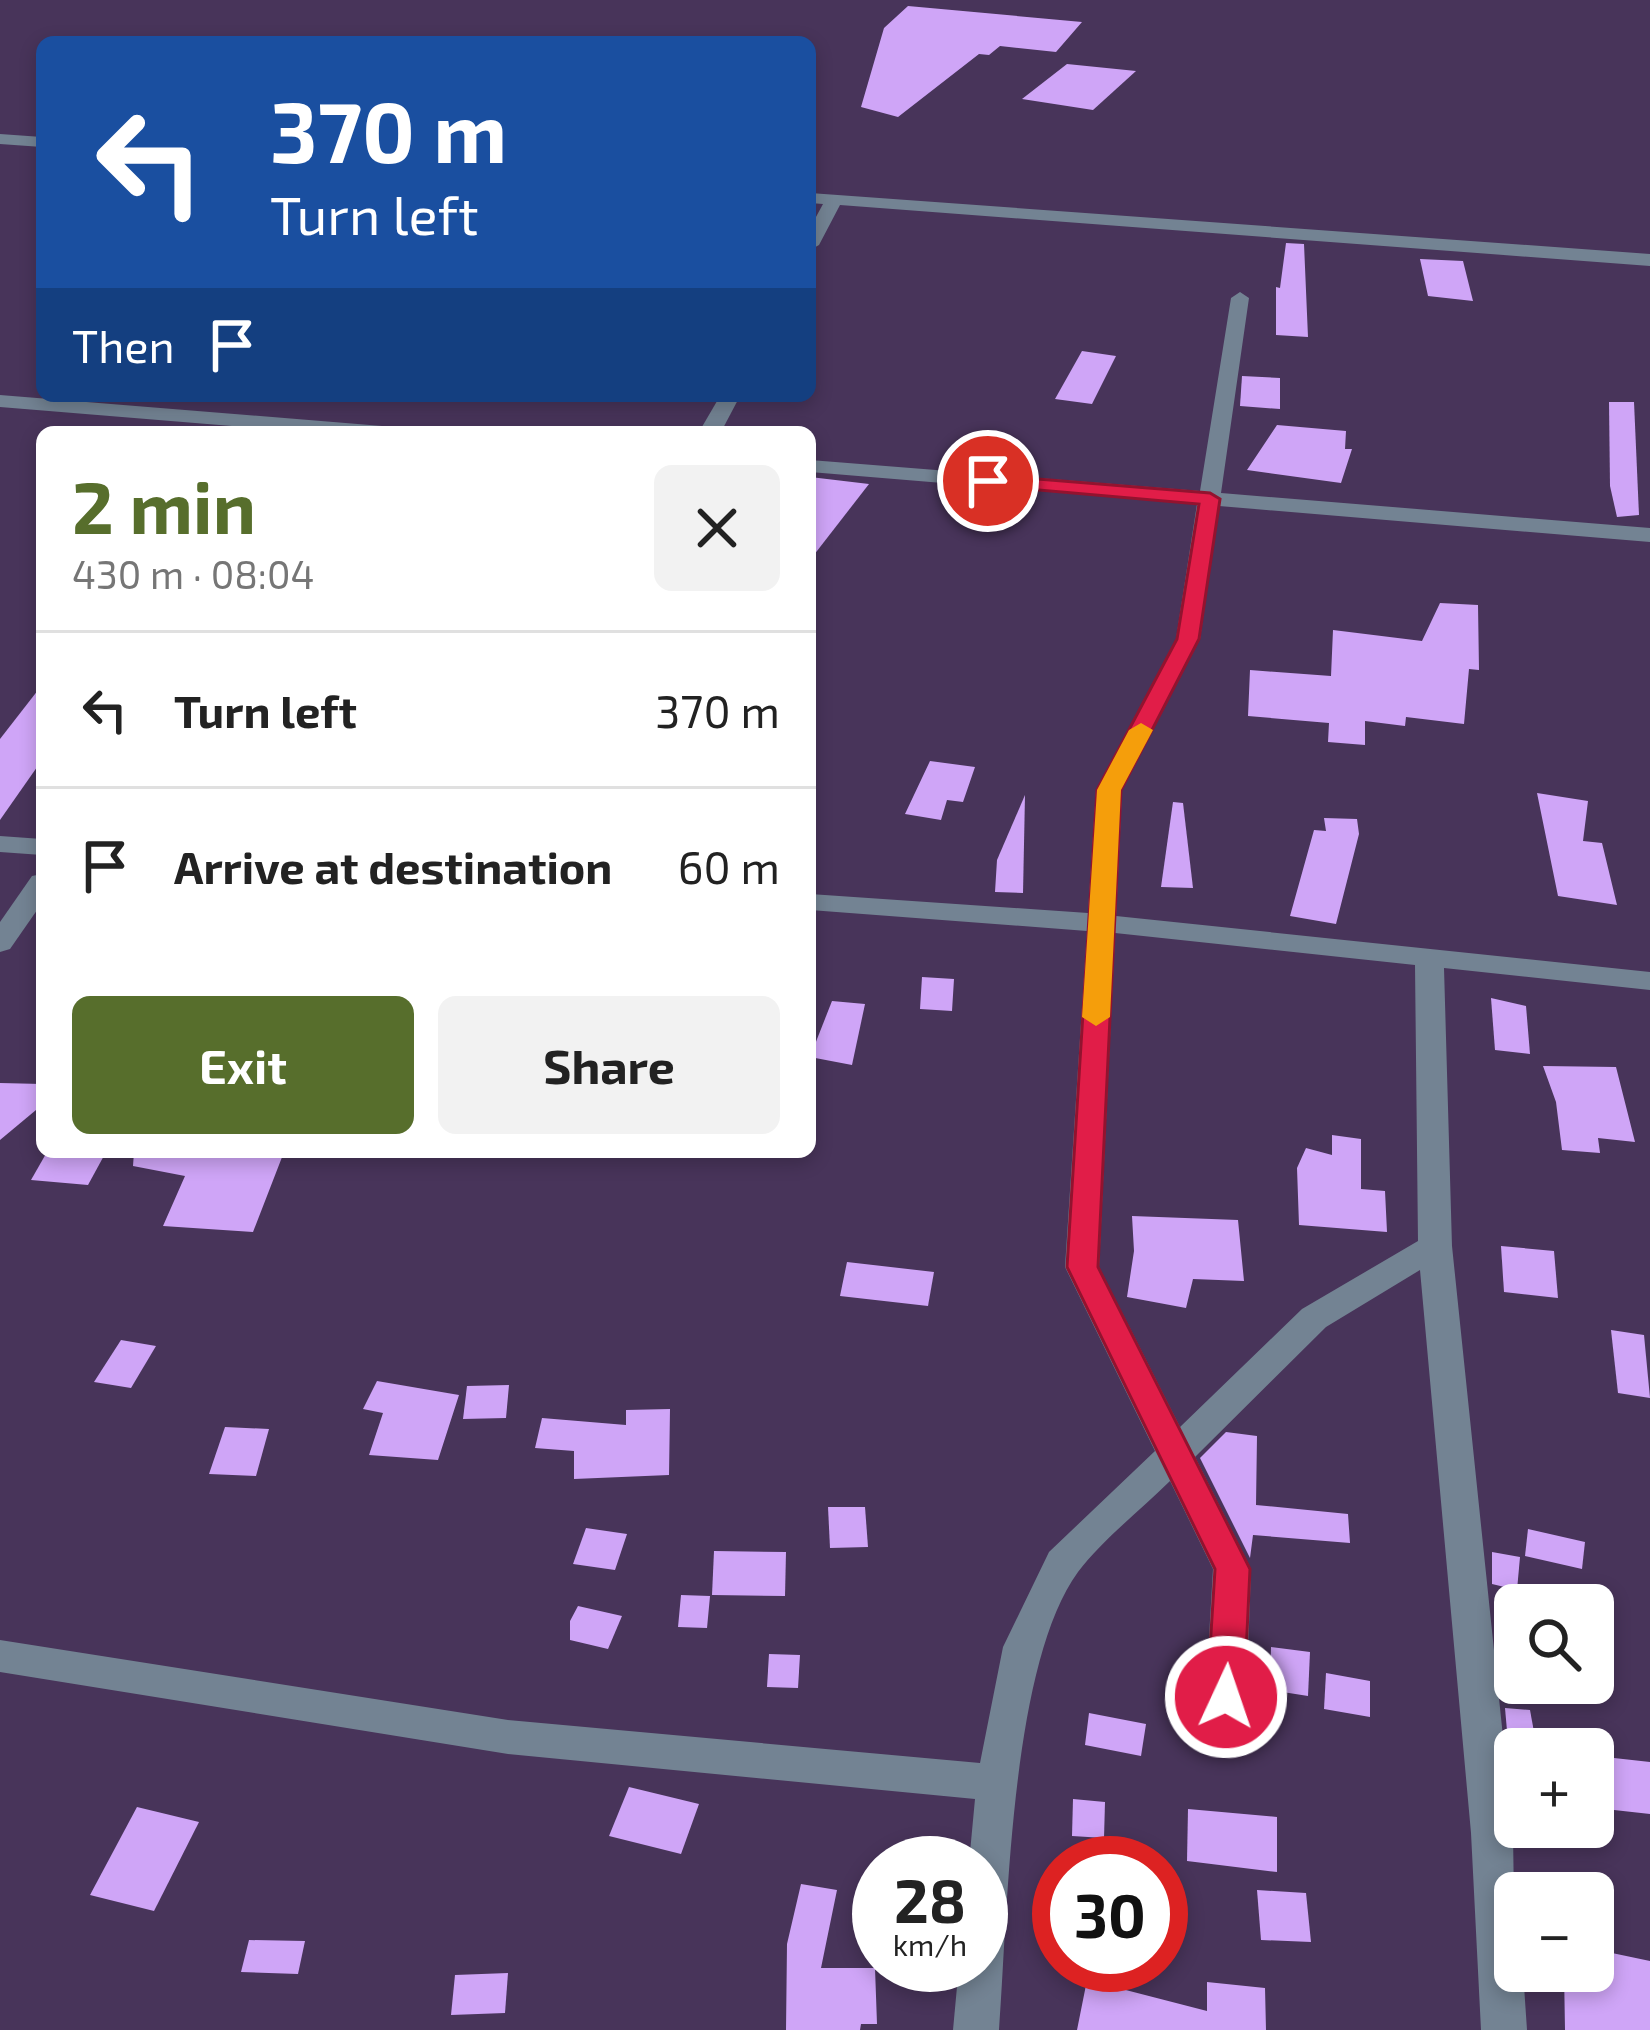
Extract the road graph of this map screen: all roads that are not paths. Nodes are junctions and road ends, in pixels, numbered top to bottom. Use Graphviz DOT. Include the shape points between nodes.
graph roads {
  1 [pos="0,139"];
  2 [pos="36,142"];
  3 [pos="816,198"];
  4 [pos="834,200"];
  5 [pos="816,234"];
  6 [pos="1650,260"];
  7 [pos="1240,298"];
  8 [pos="0,401"];
  9 [pos="308,426"];
  10 [pos="816,466"];
  11 [pos="1210,499"];
  12 [pos="1650,535"];
  13 [pos="0,844"];
  14 [pos="36,847"];
  15 [pos="36,890"];
  16 [pos="816,902"];
  17 [pos="1101,923"];
  18 [pos="0,943"];
  19 [pos="1429,958"];
  20 [pos="1650,981"];
  21 [pos="1435,1246"];
  22 [pos="1174,1454"];
  23 [pos="0,1656"];
  24 [pos="1224,1740"];
  25 [pos="997,1783"];
  26 [pos="976,2030"];
  27 [pos="1504,2030"];
  1 -- 2 [label="street"];
  3 -- 4 [label="street"];
  4 -- 5 [label="street"];
  4 -- 6 [label="street"];
  7 -- 11 [label="street"];
  8 -- 9 [label="street"];
  10 -- 11 [label="street"];
  11 -- 12 [label="street"];
  11 -- 17 [label="street" via="1188,639 1109,790"];
  13 -- 14 [label="street"];
  15 -- 18 [label="street"];
  16 -- 17 [label="street"];
  17 -- 19 [label="street"];
  17 -- 22 [label="street" via="1082,1267"];
  19 -- 20 [label="street"];
  19 -- 21 [label="street"];
  21 -- 22 [label="street" via="1314,1318"];
  21 -- 27 [label="street"];
  22 -- 24 [label="street" via="1232,1569"];
  22 -- 25 [label="street" via="1063,1563 1023,1647"];
  23 -- 25 [label="street" via="508,1737"];
  25 -- 26 [label="street"];
}
